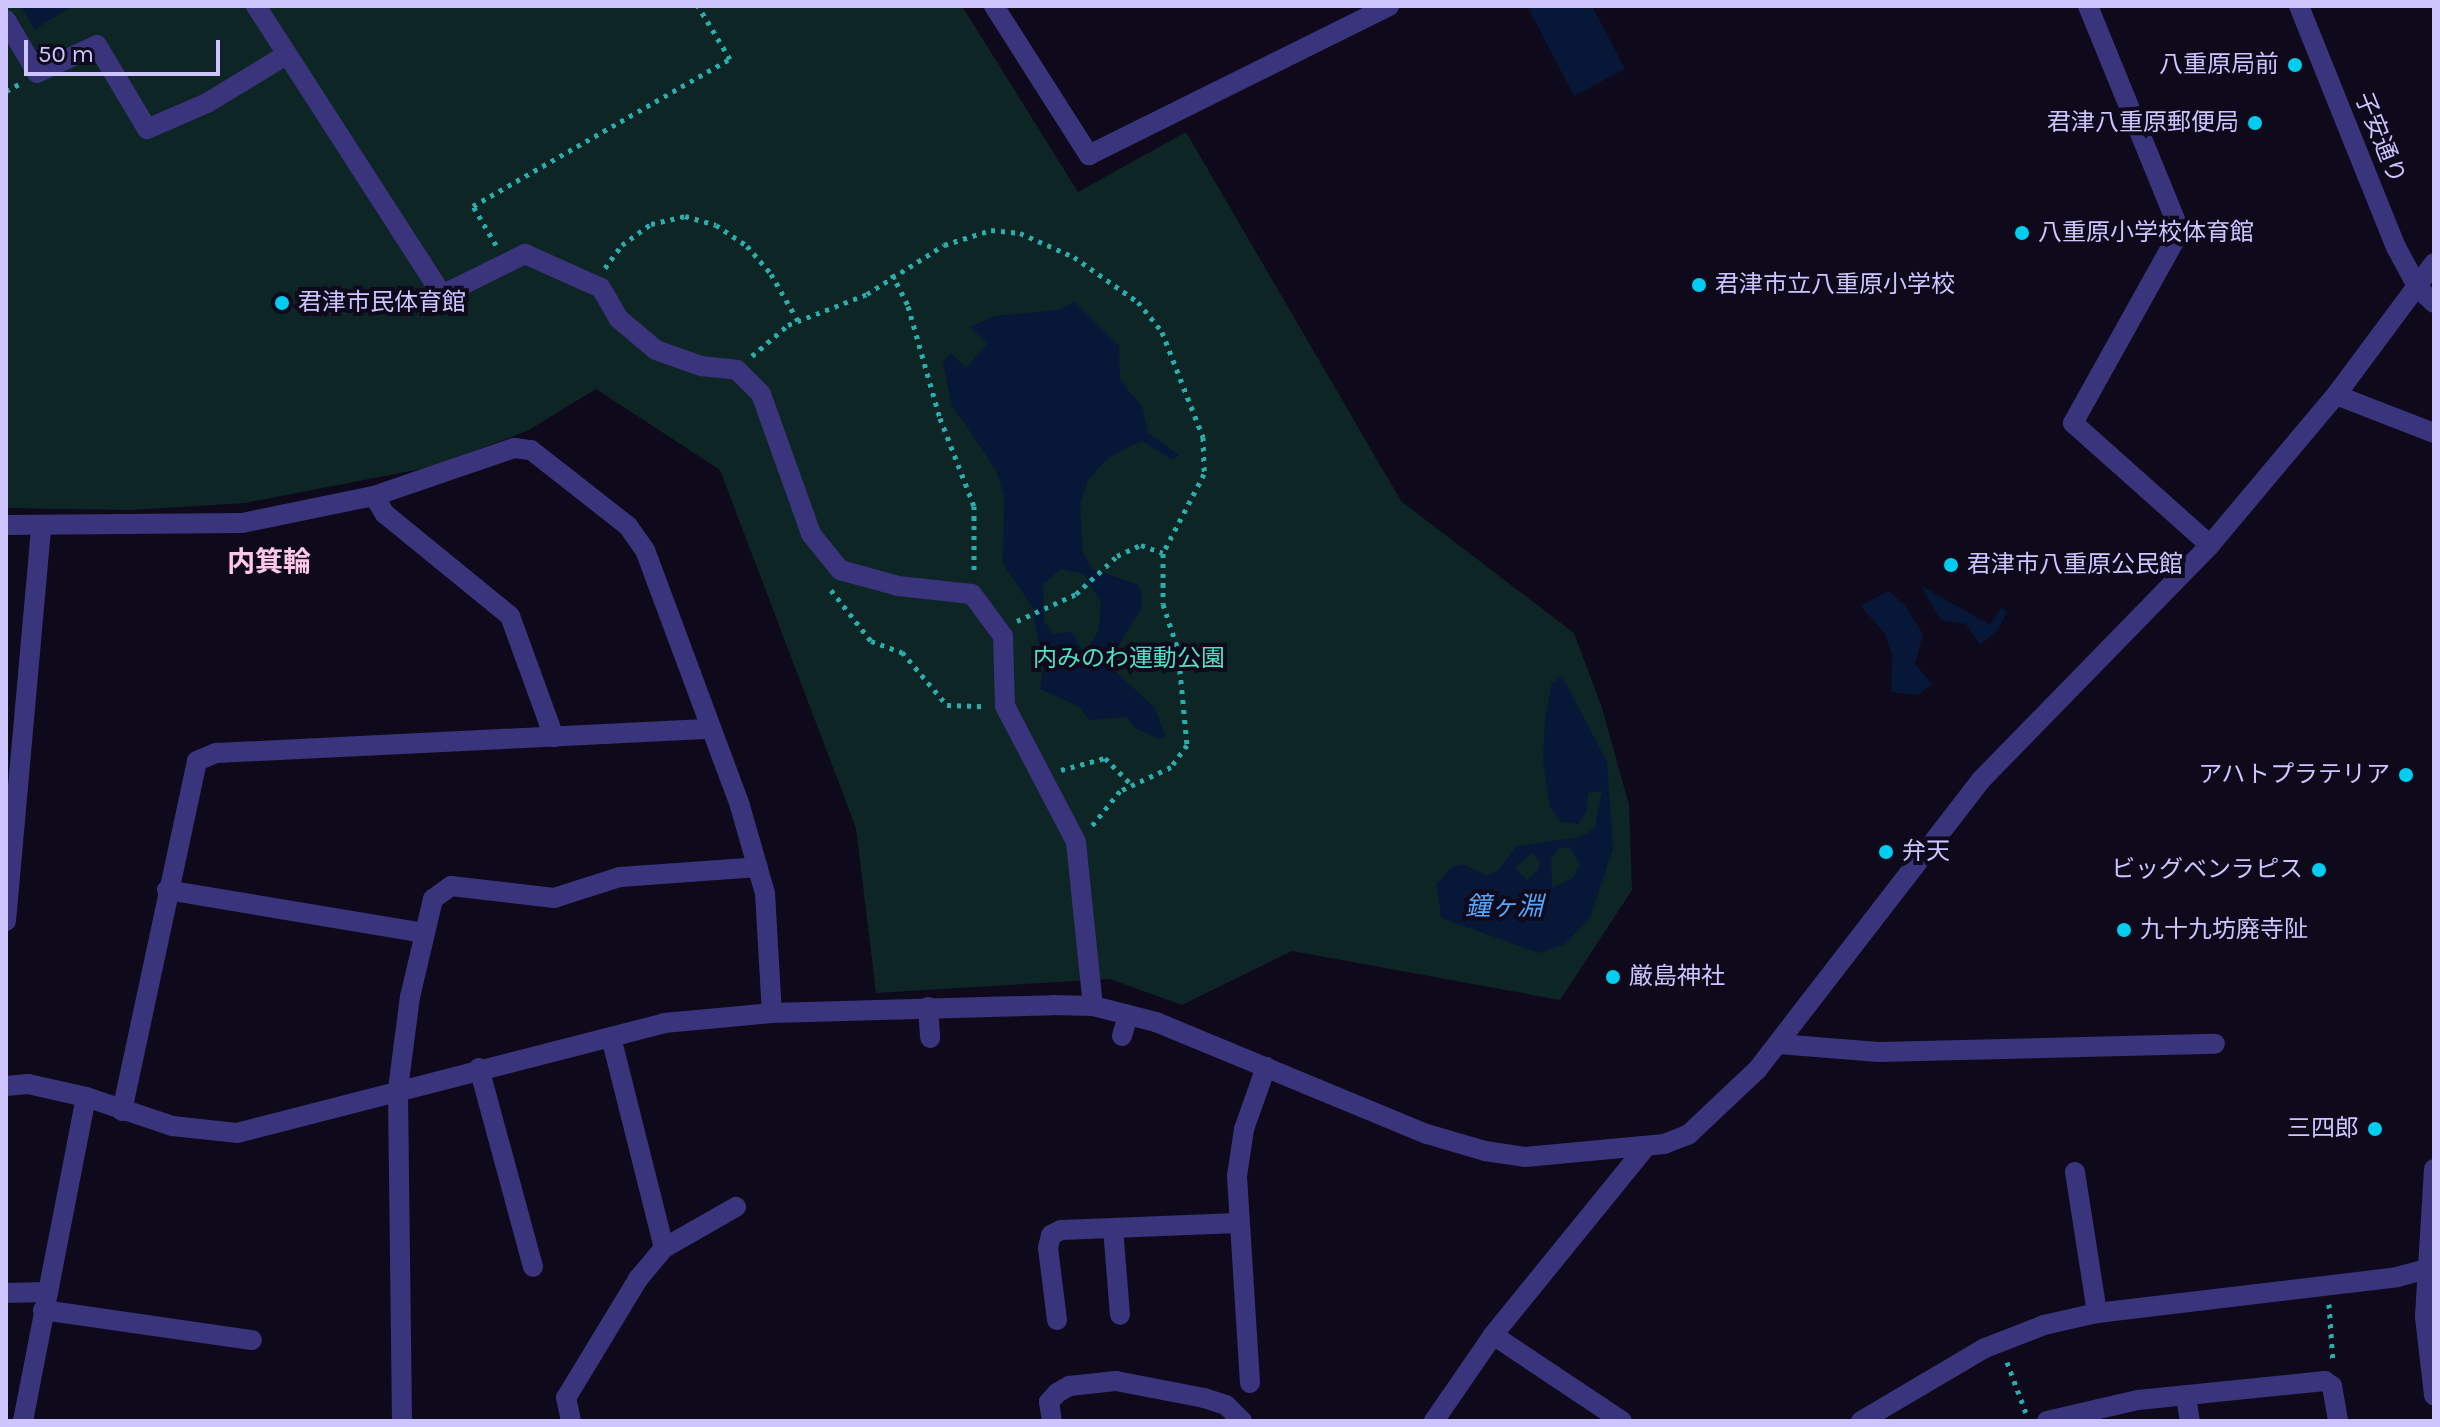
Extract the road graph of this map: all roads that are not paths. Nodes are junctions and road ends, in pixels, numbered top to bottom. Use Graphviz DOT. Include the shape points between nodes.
graph roads {
  1 [pos="256,6"];
  2 [pos="994,6"];
  3 [pos="1389,6"];
  4 [pos="2088,6"];
  5 [pos="2299,6"];
  6 [pos="6,20"];
  7 [pos="286,55"];
  8 [pos="2434,263"];
  9 [pos="2418,288"];
  10 [pos="2434,303"];
  11 [pos="2336,395"];
  12 [pos="2434,433"];
  13 [pos="374,496"];
  14 [pos="6,525"];
  15 [pos="41,526"];
  16 [pos="2210,545"];
  17 [pos="16,698"];
  18 [pos="710,729"];
  19 [pos="554,737"];
  20 [pos="758,867"];
  21 [pos="167,890"];
  22 [pos="6,921"];
  23 [pos="423,933"];
  24 [pos="1093,1006"];
  25 [pos="928,1007"];
  26 [pos="772,1013"];
  27 [pos="1128,1015"];
  28 [pos="1122,1036"];
  29 [pos="611,1037"];
  30 [pos="930,1038"];
  31 [pos="1778,1044"];
  32 [pos="2215,1044"];
  33 [pos="1266,1067"];
  34 [pos="479,1068"];
  35 [pos="6,1086"];
  36 [pos="398,1089"];
  37 [pos="86,1097"];
  38 [pos="122,1111"];
  39 [pos="1644,1149"];
  40 [pos="2434,1169"];
  41 [pos="2075,1172"];
  42 [pos="736,1207"];
  43 [pos="2431,1216"];
  44 [pos="1238,1223"];
  45 [pos="1113,1228"];
  46 [pos="664,1248"];
  47 [pos="533,1267"];
  48 [pos="2426,1269"];
  49 [pos="6,1293"];
  50 [pos="44,1301"];
  51 [pos="2097,1313"];
  52 [pos="1120,1315"];
  53 [pos="1057,1320"];
  54 [pos="1493,1335"];
  55 [pos="252,1340"];
  56 [pos="1250,1383"];
  57 [pos="2434,1395"];
  58 [pos="2186,1397"];
  59 [pos="1597,1414"];
  60 [pos="23,1421"];
  61 [pos="402,1421"];
  62 [pos="571,1421"];
  63 [pos="1052,1421"];
  64 [pos="1242,1421"];
  65 [pos="1434,1421"];
  66 [pos="1622,1421"];
  67 [pos="1861,1421"];
  68 [pos="2047,1421"];
  69 [pos="2190,1421"];
  70 [pos="2338,1421"];
  1 -- 7 [label="street"];
  2 -- 3 [label="street" via="1089,155"];
  4 -- 16 [label="street" via="2180,231 2073,423"];
  5 -- 9 [label="street, 子安通り" via="2396,247"];
  6 -- 7 [label="street" via="37,73 97,45 147,129 207,103"];
  7 -- 24 [label="street" via="442,295 525,254 601,288 619,319 656,350 701,366 737,370 761,394 811,534 840,570 898,586 972,594 1003,636 1005,706 1076,842"];
  8 -- 9 [label="street"];
  9 -- 10 [label="street, 子安通り"];
  9 -- 11 [label="street"];
  11 -- 12 [label="street"];
  11 -- 16 [label="street"];
  13 -- 15 [label="street" via="242,523"];
  13 -- 18 [label="street" via="514,448 531,450 628,526 645,550"];
  13 -- 19 [label="street" via="385,514 510,616"];
  14 -- 15 [label="street"];
  15 -- 17 [label="street"];
  16 -- 31 [label="street" via="1980,781"];
  17 -- 22 [label="street"];
  18 -- 19 [label="street"];
  18 -- 20 [label="street"];
  19 -- 21 [label="street" via="216,753 197,761"];
  20 -- 23 [label="street" via="620,877 554,898 451,886 433,899"];
  20 -- 26 [label="street" via="765,893"];
  21 -- 23 [label="street"];
  21 -- 38 [label="street"];
  23 -- 36 [label="street"];
  24 -- 25 [label="street"];
  24 -- 27 [label="street"];
  25 -- 26 [label="street"];
  25 -- 30 [label="street"];
  26 -- 29 [label="street" via="664,1023"];
  27 -- 28 [label="street"];
  27 -- 33 [label="street"];
  29 -- 34 [label="street"];
  29 -- 46 [label="street"];
  31 -- 32 [label="street" via="1879,1052"];
  31 -- 39 [label="street" via="1688,1135"];
  33 -- 39 [label="street" via="1427,1134 1485,1151 1525,1157"];
  33 -- 44 [label="street" via="1244,1129"];
  34 -- 36 [label="street"];
  34 -- 47 [label="street"];
  35 -- 37 [label="street" via="28,1084"];
  36 -- 38 [label="street" via="237,1133 172,1126"];
  36 -- 61 [label="street"];
  37 -- 38 [label="street"];
  37 -- 50 [label="street"];
  39 -- 54 [label="street"];
  40 -- 43 [label="street"];
  41 -- 51 [label="street"];
  42 -- 46 [label="street"];
  43 -- 48 [label="street"];
  44 -- 45 [label="street"];
  44 -- 56 [label="street"];
  45 -- 52 [label="street"];
  45 -- 53 [label="street" via="1051,1235"];
  46 -- 62 [label="street" via="588,1356 566,1398"];
  48 -- 51 [label="street" via="2397,1277"];
  48 -- 57 [label="street" via="2425,1317"];
  49 -- 50 [label="street"];
  50 -- 55 [label="street"];
  50 -- 60 [label="street"];
  51 -- 67 [label="street" via="1985,1348"];
  54 -- 59 [label="street"];
  54 -- 65 [label="street"];
  58 -- 68 [label="street" via="2138,1400"];
  58 -- 69 [label="street"];
  58 -- 70 [label="street" via="2329,1383"];
  59 -- 66 [label="street"];
  63 -- 64 [label="street" via="1049,1402 1057,1393 1069,1386 1116,1381 1204,1398 1226,1405"];
}
